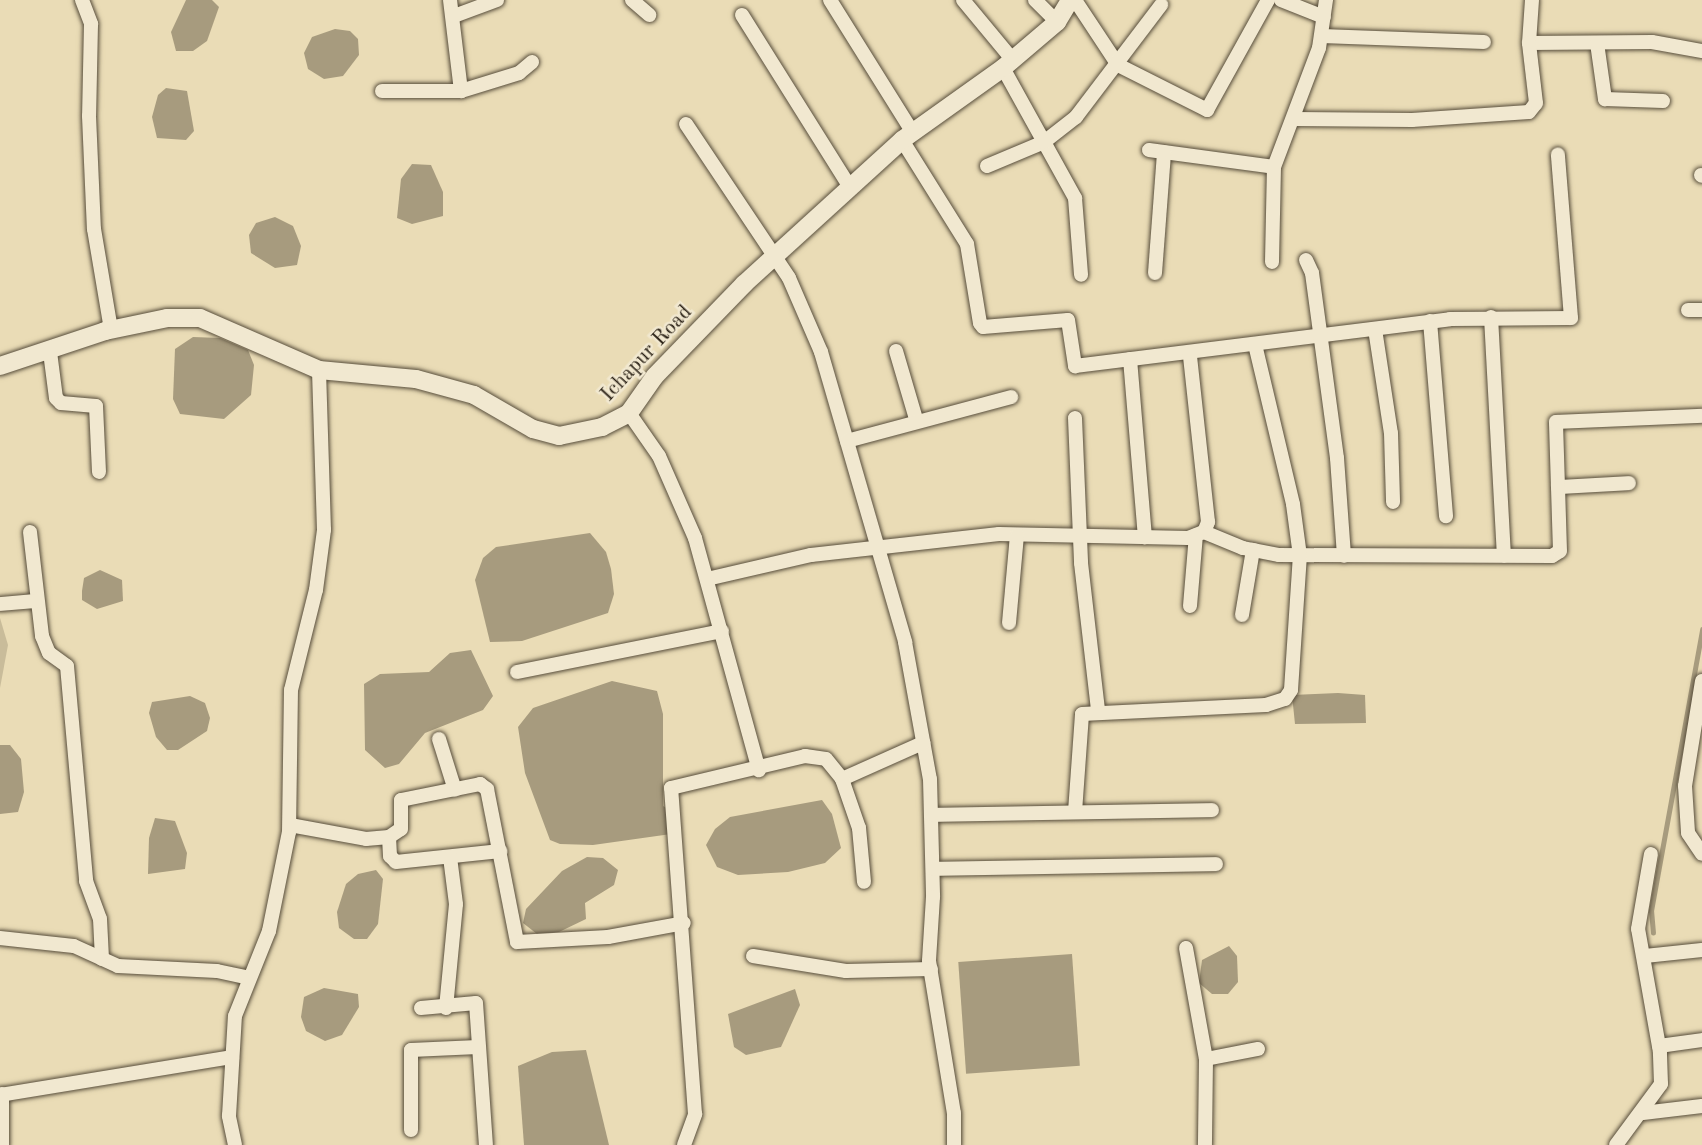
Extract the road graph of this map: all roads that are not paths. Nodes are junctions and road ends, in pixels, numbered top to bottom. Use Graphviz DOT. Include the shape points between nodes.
graph roads {
  1 [pos="82,0"];
  2 [pos="450,0"];
  3 [pos="632,0"];
  4 [pos="830,0"];
  5 [pos="963,0"];
  6 [pos="1035,0"];
  7 [pos="1072,0"];
  8 [pos="1268,0"];
  9 [pos="1281,0"];
  10 [pos="1326,0"];
  11 [pos="1532,0"];
  12 [pos="489,1"];
  13 [pos="1161,5"];
  14 [pos="649,15"];
  15 [pos="742,15"];
  16 [pos="454,16"];
  17 [pos="1324,17"];
  18 [pos="1057,22"];
  19 [pos="1322,36"];
  20 [pos="1484,42"];
  21 [pos="1529,43"];
  22 [pos="1598,43"];
  23 [pos="1702,51"];
  24 [pos="532,62"];
  25 [pos="1007,64"];
  26 [pos="1118,65"];
  27 [pos="461,91"];
  28 [pos="382,92"];
  29 [pos="1663,101"];
  30 [pos="1294,119"];
  31 [pos="686,124"];
  32 [pos="908,136"];
  33 [pos="1044,142"];
  34 [pos="1558,155"];
  35 [pos="987,166"];
  36 [pos="1274,167"];
  37 [pos="851,189"];
  38 [pos="774,258"];
  39 [pos="1306,260"];
  40 [pos="1272,262"];
  41 [pos="1155,273"];
  42 [pos="1081,275"];
  43 [pos="1491,317"];
  44 [pos="1430,321"];
  45 [pos="1375,329"];
  46 [pos="111,330"];
  47 [pos="1319,337"];
  48 [pos="1255,345"];
  49 [pos="896,351"];
  50 [pos="50,352"];
  51 [pos="1189,355"];
  52 [pos="1130,359"];
  53 [pos="0,366"];
  54 [pos="319,370"];
  55 [pos="1011,397"];
  56 [pos="629,413"];
  57 [pos="1702,416"];
  58 [pos="1075,418"];
  59 [pos="916,419"];
  60 [pos="847,441"];
  61 [pos="99,472"];
  62 [pos="1629,483"];
  63 [pos="1558,487"];
  64 [pos="1393,502"];
  65 [pos="1446,516"];
  66 [pos="30,532"];
  67 [pos="1200,533"];
  68 [pos="1017,535"];
  69 [pos="1081,536"];
  70 [pos="1145,537"];
  71 [pos="877,547"];
  72 [pos="1253,550"];
  73 [pos="1300,556"];
  74 [pos="1344,556"];
  75 [pos="1504,556"];
  76 [pos="706,579"];
  77 [pos="37,601"];
  78 [pos="0,604"];
  79 [pos="1190,606"];
  80 [pos="1242,615"];
  81 [pos="1009,623"];
  82 [pos="722,631"];
  83 [pos="517,672"];
  84 [pos="1701,689"];
  85 [pos="1098,711"];
  86 [pos="439,739"];
  87 [pos="923,743"];
  88 [pos="759,770"];
  89 [pos="842,779"];
  90 [pos="455,790"];
  91 [pos="1686,801"];
  92 [pos="1702,801"];
  93 [pos="1212,810"];
  94 [pos="1075,812"];
  95 [pos="933,814"];
  96 [pos="290,825"];
  97 [pos="389,837"];
  98 [pos="499,851"];
  99 [pos="1651,854"];
  100 [pos="1702,854"];
  101 [pos="450,857"];
  102 [pos="1216,864"];
  103 [pos="933,869"];
  104 [pos="864,882"];
  105 [pos="684,923"];
  106 [pos="0,937"];
  107 [pos="1186,948"];
  108 [pos="1702,950"];
  109 [pos="753,956"];
  110 [pos="1645,957"];
  111 [pos="102,959"];
  112 [pos="931,969"];
  113 [pos="249,978"];
  114 [pos="421,1008"];
  115 [pos="446,1008"];
  116 [pos="1702,1040"];
  117 [pos="1660,1046"];
  118 [pos="478,1047"];
  119 [pos="1258,1049"];
  120 [pos="232,1057"];
  121 [pos="1206,1059"];
  122 [pos="1,1094"];
  123 [pos="1702,1106"];
  124 [pos="1643,1113"];
  125 [pos="411,1130"];
  126 [pos="1618,1144"];
  127 [pos="2,1145"];
  128 [pos="235,1145"];
  129 [pos="486,1145"];
  130 [pos="684,1145"];
  131 [pos="954,1145"];
  132 [pos="1205,1145"];
  1 -- 46 [label="street" via="91,24 94,229"];
  2 -- 16 [label="street"];
  3 -- 14 [label="street"];
  4 -- 32 [label="street"];
  5 -- 25 [label="street"];
  6 -- 18 [label="street"];
  7 -- 18 [label="street, Ichapur Road"];
  7 -- 26 [label="street"];
  8 -- 26 [label="street" via="1207,110"];
  9 -- 17 [label="street"];
  10 -- 17 [label="street"];
  11 -- 21 [label="street"];
  12 -- 16 [label="street"];
  13 -- 26 [label="street"];
  15 -- 37 [label="street"];
  16 -- 27 [label="street"];
  17 -- 19 [label="street"];
  18 -- 25 [label="street, Ichapur Road"];
  19 -- 20 [label="street"];
  19 -- 30 [label="street"];
  21 -- 22 [label="street"];
  21 -- 30 [label="street" via="1536,103 1529,112 1412,120"];
  22 -- 23 [label="street" via="1652,42"];
  22 -- 29 [label="street" via="1605,99"];
  24 -- 27 [label="street" via="519,73"];
  25 -- 32 [label="street, Ichapur Road"];
  25 -- 33 [label="street"];
  26 -- 33 [label="street" via="1076,117"];
  27 -- 28 [label="street"];
  30 -- 36 [label="street"];
  31 -- 38 [label="street"];
  32 -- 37 [label="street, Ichapur Road"];
  32 -- 52 [label="street" via="967,244 984,327 1068,320 1075,366"];
  33 -- 35 [label="street"];
  33 -- 42 [label="street" via="1075,198"];
  34 -- 43 [label="street" via="1571,318"];
  36 -- 40 [label="street"];
  36 -- 41 [label="street" via="1156,151"];
  37 -- 38 [label="street, Ichapur Road"];
  38 -- 56 [label="street, Ichapur Road" via="655,376"];
  38 -- 60 [label="street" via="789,278 821,352"];
  39 -- 47 [label="street" via="1312,273"];
  43 -- 44 [label="street"];
  43 -- 75 [label="street"];
  44 -- 45 [label="street"];
  44 -- 65 [label="street"];
  45 -- 47 [label="street"];
  45 -- 64 [label="street" via="1391,433"];
  46 -- 50 [label="street, Ichapur Road"];
  46 -- 54 [label="street, Ichapur Road" via="167,318 214,321"];
  47 -- 48 [label="street"];
  47 -- 74 [label="street" via="1337,458"];
  48 -- 51 [label="street"];
  48 -- 73 [label="street" via="1293,503"];
  49 -- 59 [label="street"];
  50 -- 53 [label="street, Ichapur Road"];
  50 -- 61 [label="street" via="56,398 61,403 89,404 97,410"];
  51 -- 52 [label="street"];
  51 -- 67 [label="street" via="1208,522"];
  52 -- 70 [label="street"];
  54 -- 56 [label="street, Ichapur Road" via="416,379 474,395 533,429 559,436 602,427"];
  54 -- 96 [label="street" via="324,530 316,590 290,690"];
  55 -- 59 [label="street"];
  56 -- 76 [label="street" via="659,456 695,538"];
  57 -- 63 [label="street" via="1560,420 1555,426"];
  58 -- 69 [label="street"];
  59 -- 60 [label="street"];
  60 -- 71 [label="street"];
  62 -- 63 [label="street"];
  63 -- 75 [label="street" via="1560,551 1552,556"];
  66 -- 77 [label="street"];
  67 -- 70 [label="street"];
  67 -- 72 [label="street"];
  67 -- 79 [label="street"];
  68 -- 69 [label="street"];
  68 -- 71 [label="street"];
  68 -- 81 [label="street"];
  69 -- 70 [label="street"];
  69 -- 85 [label="street"];
  71 -- 76 [label="street" via="811,555"];
  71 -- 87 [label="street" via="905,642"];
  72 -- 73 [label="street"];
  72 -- 80 [label="street"];
  73 -- 74 [label="street"];
  73 -- 85 [label="street" via="1291,690 1285,699 1266,705"];
  74 -- 75 [label="street"];
  76 -- 82 [label="street"];
  77 -- 78 [label="street"];
  77 -- 111 [label="street" via="45,645 67,666 86,881 100,919"];
  82 -- 83 [label="street"];
  82 -- 88 [label="street"];
  84 -- 91 [label="street"];
  85 -- 94 [label="street" via="1082,714 1078,722"];
  86 -- 90 [label="street"];
  87 -- 89 [label="street"];
  87 -- 95 [label="street"];
  88 -- 89 [label="street" via="817,755 826,758"];
  88 -- 105 [label="street" via="671,788"];
  89 -- 104 [label="street" via="859,828"];
  90 -- 97 [label="street" via="401,800 401,829"];
  90 -- 98 [label="street" via="485,786"];
  91 -- 92 [label="street"];
  91 -- 100 [label="street" via="1688,833"];
  93 -- 94 [label="street"];
  94 -- 95 [label="street"];
  95 -- 103 [label="street"];
  96 -- 97 [label="street" via="366,839"];
  96 -- 113 [label="street" via="269,931"];
  97 -- 101 [label="street" via="390,856 396,862"];
  98 -- 101 [label="street"];
  98 -- 105 [label="street" via="517,942 608,937"];
  99 -- 110 [label="street" via="1638,929"];
  101 -- 115 [label="street" via="456,904"];
  102 -- 103 [label="street"];
  103 -- 112 [label="street"];
  105 -- 130 [label="street" via="695,1114"];
  106 -- 111 [label="street" via="57,942"];
  107 -- 121 [label="street"];
  108 -- 110 [label="street"];
  109 -- 112 [label="street" via="846,971"];
  110 -- 117 [label="street"];
  111 -- 113 [label="street" via="118,966 217,971"];
  112 -- 131 [label="street" via="954,1113"];
  113 -- 120 [label="street" via="235,1016"];
  114 -- 115 [label="street"];
  115 -- 118 [label="street" via="476,1003"];
  116 -- 117 [label="street"];
  117 -- 124 [label="street" via="1661,1084"];
  118 -- 125 [label="street" via="411,1050"];
  118 -- 129 [label="street"];
  119 -- 121 [label="street"];
  120 -- 122 [label="street"];
  120 -- 128 [label="street" via="229,1116"];
  121 -- 132 [label="street"];
  122 -- 127 [label="street"];
  123 -- 124 [label="street"];
  124 -- 126 [label="street"];
}
